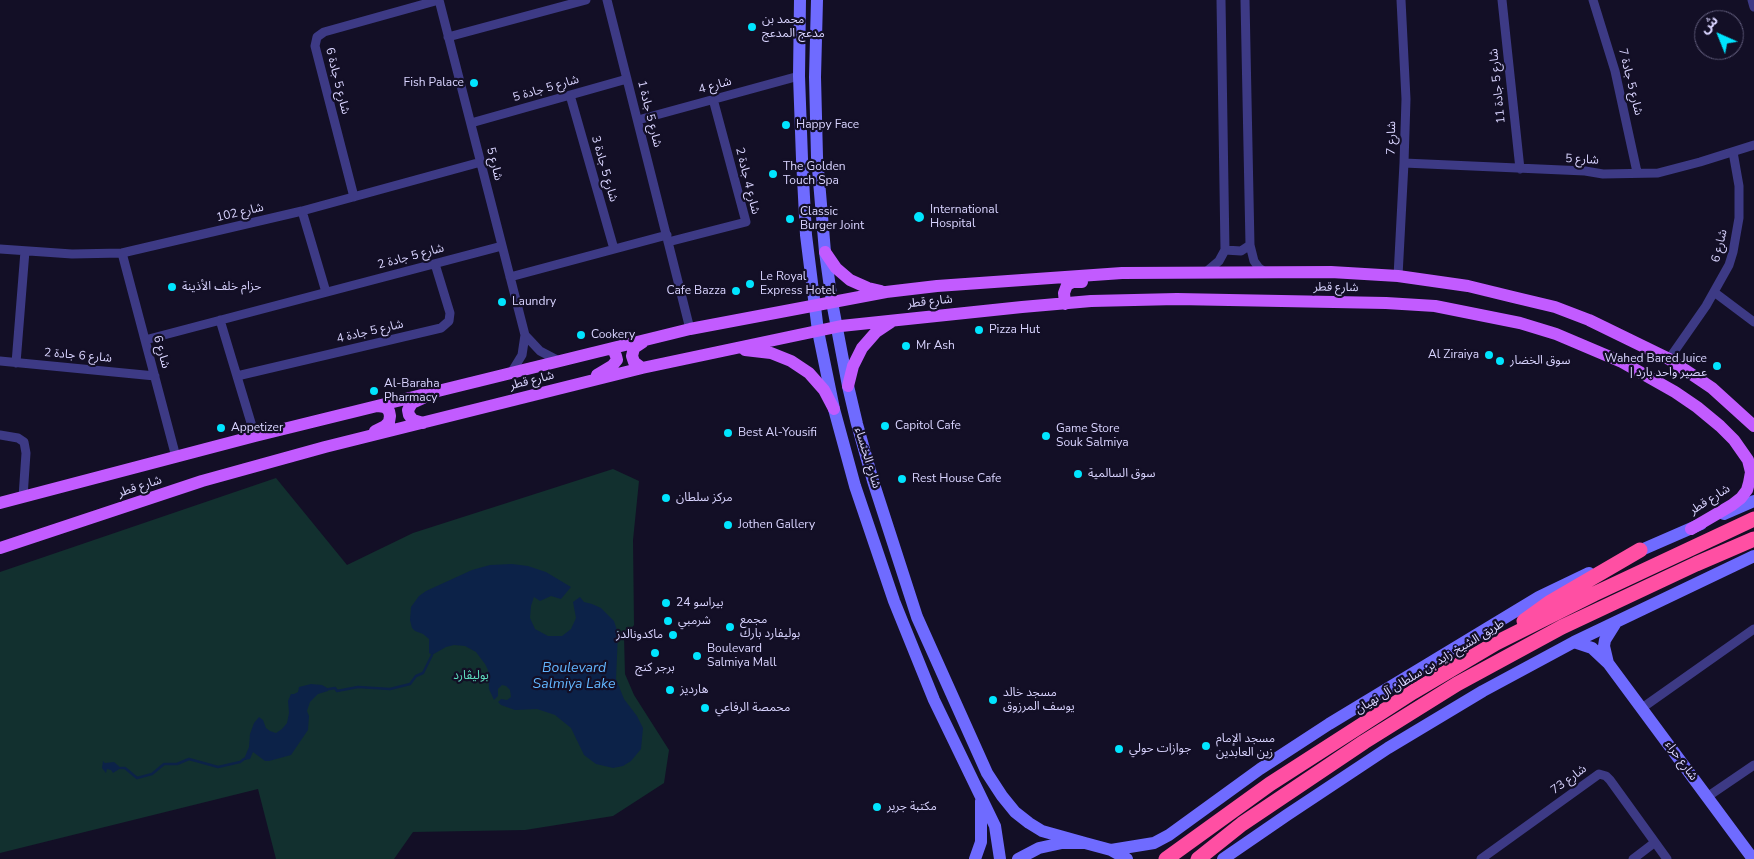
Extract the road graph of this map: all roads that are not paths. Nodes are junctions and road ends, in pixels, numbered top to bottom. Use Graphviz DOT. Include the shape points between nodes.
graph roads {
  1 [pos="439,0"];
  2 [pos="586,0"];
  3 [pos="607,0"];
  4 [pos="800,0"];
  5 [pos="818,0"];
  6 [pos="1221,0"];
  7 [pos="1245,0"];
  8 [pos="1400,0"];
  9 [pos="1502,0"];
  10 [pos="1593,0"];
  11 [pos="1752,0"];
  12 [pos="1754,7"];
  13 [pos="448,37"];
  14 [pos="799,76"];
  15 [pos="627,79"];
  16 [pos="570,95"];
  17 [pos="713,99"];
  18 [pos="638,120"];
  19 [pos="471,123"];
  20 [pos="1754,145"];
  21 [pos="1733,152"];
  22 [pos="481,162"];
  23 [pos="1404,164"];
  24 [pos="1520,169"];
  25 [pos="1637,172"];
  26 [pos="354,197"];
  27 [pos="302,211"];
  28 [pos="668,238"];
  29 [pos="1250,245"];
  30 [pos="502,246"];
  31 [pos="0,249"];
  32 [pos="614,249"];
  33 [pos="1225,250"];
  34 [pos="25,251"];
  35 [pos="825,252"];
  36 [pos="122,253"];
  37 [pos="435,264"];
  38 [pos="1122,273"];
  39 [pos="1267,273"];
  40 [pos="1203,274"];
  41 [pos="1398,276"];
  42 [pos="510,277"];
  43 [pos="326,292"];
  44 [pos="886,292"];
  45 [pos="1714,292"];
  46 [pos="832,302"];
  47 [pos="1065,304"];
  48 [pos="815,305"];
  49 [pos="220,320"];
  50 [pos="893,320"];
  51 [pos="1754,322"];
  52 [pos="836,327"];
  53 [pos="690,329"];
  54 [pos="818,331"];
  55 [pos="525,335"];
  56 [pos="655,337"];
  57 [pos="145,340"];
  58 [pos="609,349"];
  59 [pos="725,350"];
  60 [pos="1669,359"];
  61 [pos="559,360"];
  62 [pos="0,361"];
  63 [pos="16,363"];
  64 [pos="642,368"];
  65 [pos="511,373"];
  66 [pos="154,376"];
  67 [pos="237,376"];
  68 [pos="582,384"];
  69 [pos="848,386"];
  70 [pos="446,389"];
  71 [pos="378,406"];
  72 [pos="834,409"];
  73 [pos="422,423"];
  74 [pos="1754,426"];
  75 [pos="0,435"];
  76 [pos="255,436"];
  77 [pos="361,438"];
  78 [pos="176,457"];
  79 [pos="1751,464"];
  80 [pos="23,497"];
  81 [pos="1754,501"];
  82 [pos="0,503"];
  83 [pos="1754,519"];
  84 [pos="1691,529"];
  85 [pos="1754,539"];
  86 [pos="0,548"];
  87 [pos="1640,550"];
  88 [pos="1754,556"];
  89 [pos="1616,623"];
  90 [pos="1754,629"];
  91 [pos="1574,642"];
  92 [pos="1496,643"];
  93 [pos="1608,663"];
  94 [pos="1642,708"];
  95 [pos="1754,765"];
  96 [pos="1707,797"];
  97 [pos="981,799"];
  98 [pos="1085,843"];
  99 [pos="1654,843"];
  100 [pos="1112,850"];
  101 [pos="975,859"];
  102 [pos="1000,859"];
  103 [pos="1018,859"];
  104 [pos="1127,859"];
  105 [pos="1166,859"];
  106 [pos="1198,859"];
  107 [pos="1223,859"];
  108 [pos="1481,859"];
  109 [pos="1632,859"];
  110 [pos="1667,859"];
  111 [pos="1754,859"];
  1 -- 13 [label="street, شارع 5"];
  1 -- 26 [label="street, شارع 5 جادة 6" via="324,32 318,37 315,46"];
  2 -- 13 [label="street"];
  3 -- 15 [label="street, شارع 5 جادة 1"];
  4 -- 14 [label="main road, شارع الخنساء"];
  5 -- 35 [label="main road, شارع الخنساء" via="814,77"];
  6 -- 33 [label="street"];
  7 -- 29 [label="street"];
  8 -- 23 [label="street, شارع 7" via="1406,99"];
  9 -- 24 [label="street, شارع 5 جادة 11"];
  10 -- 25 [label="street, شارع 5 جادة 7" via="1616,71"];
  11 -- 12 [label="street"];
  13 -- 19 [label="street, شارع 5"];
  14 -- 17 [label="street, شارع 4"];
  14 -- 48 [label="main road, شارع الخنساء" via="806,235"];
  15 -- 16 [label="street, شارع 5 جادة 5"];
  15 -- 18 [label="street, شارع 5 جادة 1"];
  16 -- 19 [label="street, شارع 5 جادة 5"];
  16 -- 32 [label="street, شارع 5 جادة 3"];
  17 -- 18 [label="street, شارع 4"];
  17 -- 28 [label="street, شارع 4 جادة 2" via="746,222"];
  18 -- 28 [label="street, شارع 5 جادة 1"];
  19 -- 22 [label="street, شارع 5"];
  20 -- 21 [label="street, شارع 5"];
  21 -- 25 [label="street, شارع 5" via="1683,167"];
  21 -- 45 [label="street, شارع 6" via="1739,186 1739,218 1729,265"];
  22 -- 26 [label="street, شارع 102"];
  22 -- 30 [label="street, شارع 5"];
  23 -- 24 [label="street, شارع 5"];
  23 -- 41 [label="street, شارع 7"];
  24 -- 25 [label="street, شارع 5" via="1603,174"];
  26 -- 27 [label="street, شارع 102"];
  27 -- 36 [label="street, شارع 102"];
  27 -- 43 [label="street"];
  28 -- 32 [label="street"];
  28 -- 53 [label="street, شارع 5 جادة 1"];
  29 -- 33 [label="street" via="1241,251"];
  29 -- 39 [label="street" via="1254,261"];
  30 -- 37 [label="street, شارع 5 جادة 2"];
  30 -- 42 [label="street, شارع 5"];
  31 -- 34 [label="street, شارع 102"];
  32 -- 42 [label="street"];
  33 -- 40 [label="street" via="1215,266"];
  34 -- 36 [label="street, شارع 102"];
  34 -- 63 [label="street"];
  35 -- 44 [label="main road" via="850,280"];
  35 -- 46 [label="main road, شارع الخنساء"];
  36 -- 57 [label="street, شارع 6"];
  37 -- 43 [label="street, شارع 5 جادة 2"];
  37 -- 67 [label="street, شارع 5 جادة 4" via="450,313 449,321 441,328"];
  38 -- 40 [label="main road, شارع قطر"];
  38 -- 44 [label="main road, شارع قطر"];
  38 -- 47 [label="main road" via="1112,281 1067,285"];
  39 -- 40 [label="main road, شارع قطر"];
  39 -- 41 [label="main road, شارع قطر"];
  41 -- 60 [label="main road, شارع قطر" via="1468,286 1555,307"];
  42 -- 55 [label="street, شارع 5"];
  43 -- 49 [label="street, شارع 5 جادة 2"];
  44 -- 46 [label="main road, شارع قطر"];
  45 -- 51 [label="street"];
  45 -- 60 [label="street, شارع 6"];
  46 -- 48 [label="main road, شارع قطر"];
  46 -- 52 [label="main road, شارع الخنساء"];
  47 -- 50 [label="main road, شارع قطر"];
  47 -- 79 [label="main road, شارع قطر" via="1177,299 1386,303 1435,306 1520,323 1556,334 1622,362 1675,392 1720,426"];
  48 -- 53 [label="main road, شارع قطر"];
  48 -- 54 [label="main road, شارع الخنساء"];
  49 -- 57 [label="street, شارع 5 جادة 2"];
  49 -- 67 [label="street"];
  50 -- 52 [label="main road, شارع قطر"];
  50 -- 69 [label="main road" via="862,348"];
  52 -- 54 [label="main road, شارع قطر"];
  52 -- 69 [label="main road, شارع الخنساء"];
  53 -- 56 [label="main road, شارع قطر"];
  54 -- 59 [label="main road, شارع قطر"];
  54 -- 72 [label="main road, شارع الخنساء"];
  55 -- 61 [label="street" via="540,351"];
  55 -- 65 [label="street, شارع 5" via="522,355"];
  56 -- 58 [label="main road, شارع قطر"];
  56 -- 64 [label="main road" via="636,346 632,352 634,362"];
  57 -- 66 [label="street, شارع 6"];
  58 -- 61 [label="main road, شارع قطر"];
  58 -- 68 [label="main road" via="614,351 617,360"];
  59 -- 64 [label="main road, شارع قطر"];
  59 -- 72 [label="main road" via="771,353 792,360 819,384"];
  60 -- 74 [label="main road, شارع قطر" via="1712,388"];
  61 -- 65 [label="main road, شارع قطر"];
  62 -- 63 [label="street, شارع 6 جادة 2"];
  63 -- 66 [label="street, شارع 6 جادة 2"];
  64 -- 68 [label="main road, شارع قطر"];
  65 -- 70 [label="main road, شارع قطر"];
  66 -- 78 [label="street, شارع 6"];
  67 -- 76 [label="street"];
  68 -- 73 [label="main road, شارع قطر"];
  69 -- 98 [label="main road, شارع الخنساء" via="870,471 917,617 987,773 1015,812 1029,823 1042,831"];
  70 -- 71 [label="main road, شارع قطر"];
  70 -- 73 [label="main road" via="409,406 409,415"];
  71 -- 76 [label="main road, شارع قطر"];
  71 -- 77 [label="main road" via="389,412 389,422"];
  72 -- 97 [label="main road, شارع الخنساء" via="855,486 894,601 934,700"];
  73 -- 77 [label="main road, شارع قطر"];
  75 -- 80 [label="street" via="24,442"];
  76 -- 78 [label="main road, شارع قطر"];
  77 -- 86 [label="main road, شارع قطر" via="202,481"];
  78 -- 80 [label="main road, شارع قطر"];
  79 -- 84 [label="main road, شارع قطر" via="1747,490 1741,498"];
  80 -- 82 [label="main road, شارع قطر"];
  81 -- 84 [label="main road"];
  83 -- 92 [label="highway, طريق الشيخ زايد بن سلطان آل نهيان"];
  84 -- 87 [label="main road"];
  85 -- 106 [label="highway" via="1562,627 1458,684 1242,824"];
  87 -- 92 [label="highway" via="1549,603"];
  87 -- 100 [label="main road" via="1554,589 1513,612 1275,759 1169,835 1154,842"];
  88 -- 89 [label="main road"];
  89 -- 91 [label="main road"];
  89 -- 93 [label="main road, شارع حراء" via="1604,640"];
  90 -- 94 [label="street"];
  91 -- 93 [label="main road, شارع حراء" via="1592,648"];
  91 -- 107 [label="main road" via="1388,748"];
  92 -- 105 [label="highway, طريق الشيخ زايد بن سلطان آل نهيان" via="1270,784"];
  93 -- 94 [label="main road, شارع حراء"];
  94 -- 96 [label="main road, شارع حراء"];
  95 -- 96 [label="street"];
  96 -- 111 [label="main road, شارع حراء"];
  97 -- 101 [label="main road" via="981,842"];
  97 -- 102 [label="main road, شارع الخنساء" via="995,826"];
  98 -- 100 [label="main road"];
  98 -- 103 [label="main road" via="1039,848"];
  99 -- 108 [label="street, شارع 73" via="1610,780 1599,774"];
  99 -- 109 [label="street"];
  99 -- 110 [label="street, شارع 73"];
  100 -- 104 [label="main road"];
}
